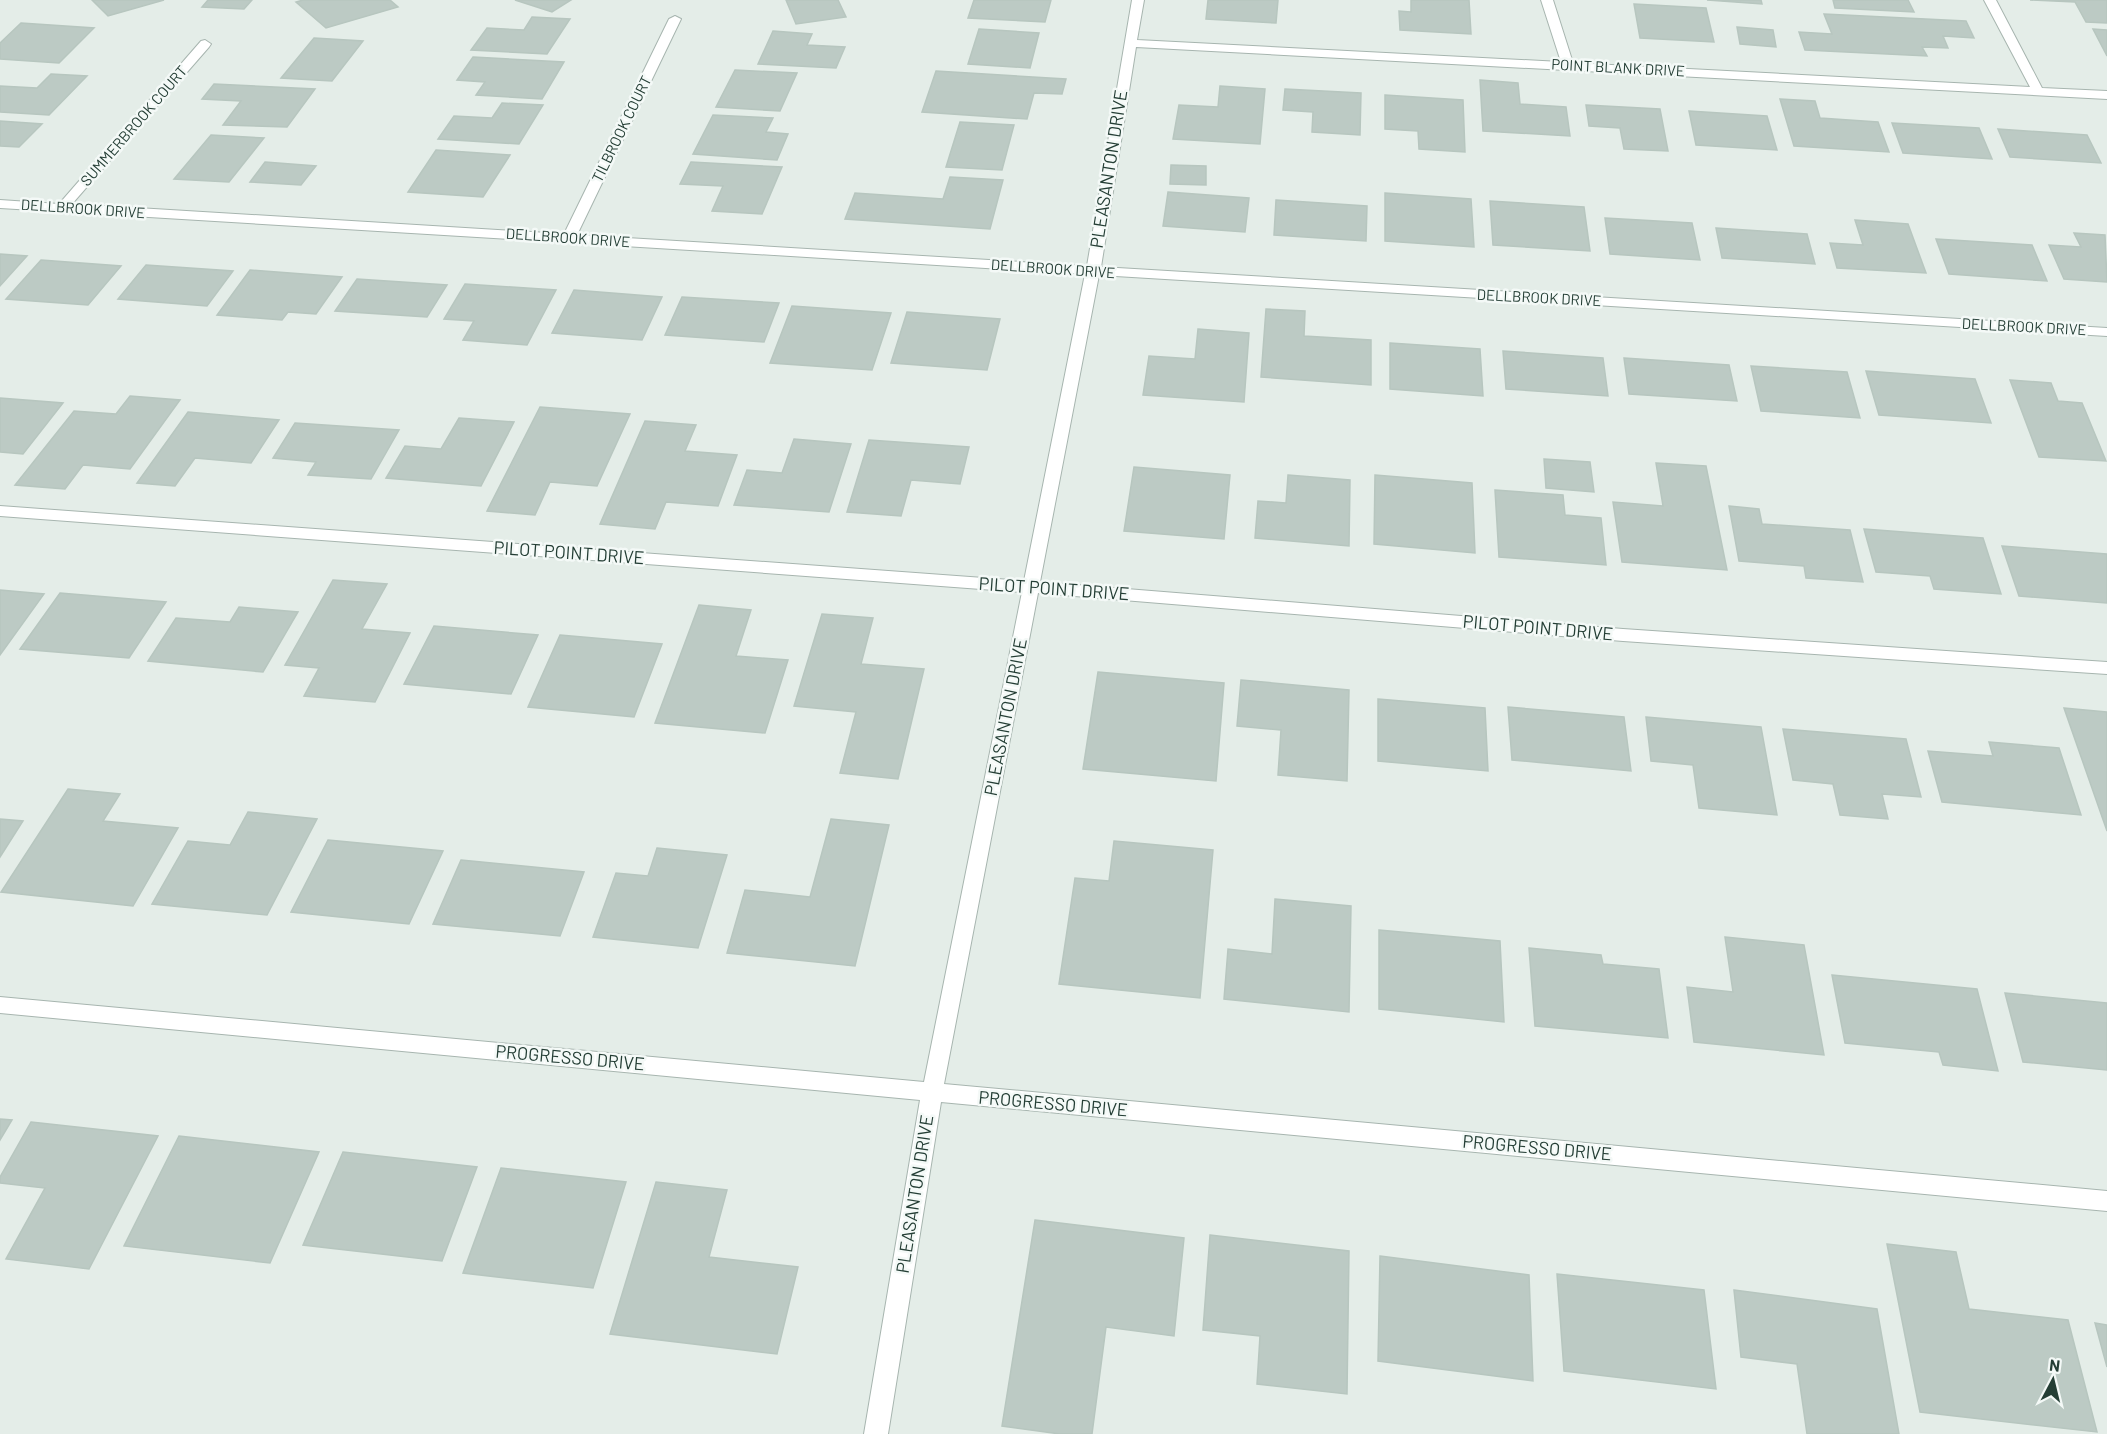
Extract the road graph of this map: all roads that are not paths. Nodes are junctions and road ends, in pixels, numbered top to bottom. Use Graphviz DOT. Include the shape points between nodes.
graph roads {
  1 [pos="1138,0"];
  2 [pos="1547,0"];
  3 [pos="1990,0"];
  4 [pos="675,19"];
  5 [pos="1130,43"];
  6 [pos="206,44"];
  7 [pos="1568,64"];
  8 [pos="2038,91"];
  9 [pos="2107,94"];
  10 [pos="0,204"];
  11 [pos="62,208"];
  12 [pos="569,238"];
  13 [pos="1093,271"];
  14 [pos="2107,332"];
  15 [pos="0,511"];
  16 [pos="1032,587"];
  17 [pos="2107,668"];
  18 [pos="0,1005"];
  19 [pos="932,1092"];
  20 [pos="2107,1201"];
  21 [pos="876,1434"];
  1 -- 5 [label="street, PLEASANTON DRIVE"];
  2 -- 7 [label="street"];
  3 -- 8 [label="street"];
  4 -- 12 [label="street, TILBROOK COURT"];
  5 -- 7 [label="street, POINT BLANK DRIVE"];
  5 -- 13 [label="street, PLEASANTON DRIVE"];
  6 -- 11 [label="street, SUMMERBROOK COURT"];
  7 -- 8 [label="street, POINT BLANK DRIVE"];
  8 -- 9 [label="street, POINT BLANK DRIVE"];
  10 -- 11 [label="street, DELLBROOK DRIVE"];
  11 -- 12 [label="street, DELLBROOK DRIVE"];
  12 -- 13 [label="street, DELLBROOK DRIVE"];
  13 -- 14 [label="street, DELLBROOK DRIVE"];
  13 -- 16 [label="street, PLEASANTON DRIVE"];
  15 -- 16 [label="street, PILOT POINT DRIVE"];
  16 -- 17 [label="street, PILOT POINT DRIVE" via="1623,635"];
  16 -- 19 [label="street, PLEASANTON DRIVE"];
  18 -- 19 [label="street, PROGRESSO DRIVE"];
  19 -- 20 [label="street, PROGRESSO DRIVE"];
  19 -- 21 [label="street, PLEASANTON DRIVE"];
}
